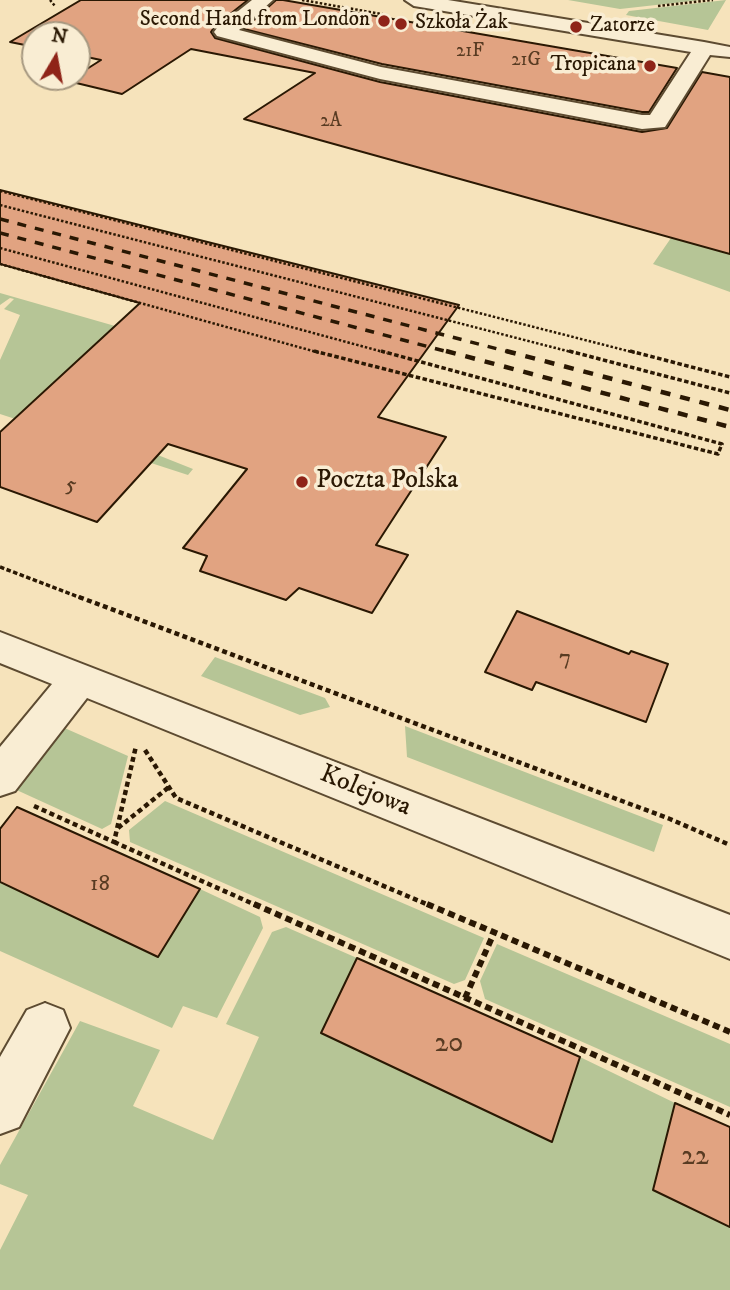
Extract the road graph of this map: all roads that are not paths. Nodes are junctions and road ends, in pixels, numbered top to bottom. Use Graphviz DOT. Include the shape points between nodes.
graph roads {
  1 [pos="264,0"];
  2 [pos="414,0"];
  3 [pos="718,46"];
  4 [pos="0,647"];
  5 [pos="79,679"];
  6 [pos="15,791"];
  7 [pos="730,937"];
  8 [pos="46,1028"];
  9 [pos="0,1108"];
  1 -- 3 [label="street" via="224,32 380,73 642,122 657,122"];
  2 -- 3 [label="street"];
  4 -- 5 [label="street, Kolejowa"];
  5 -- 6 [label="street"];
  5 -- 7 [label="street, Kolejowa"];
  8 -- 9 [label="street"];
}
